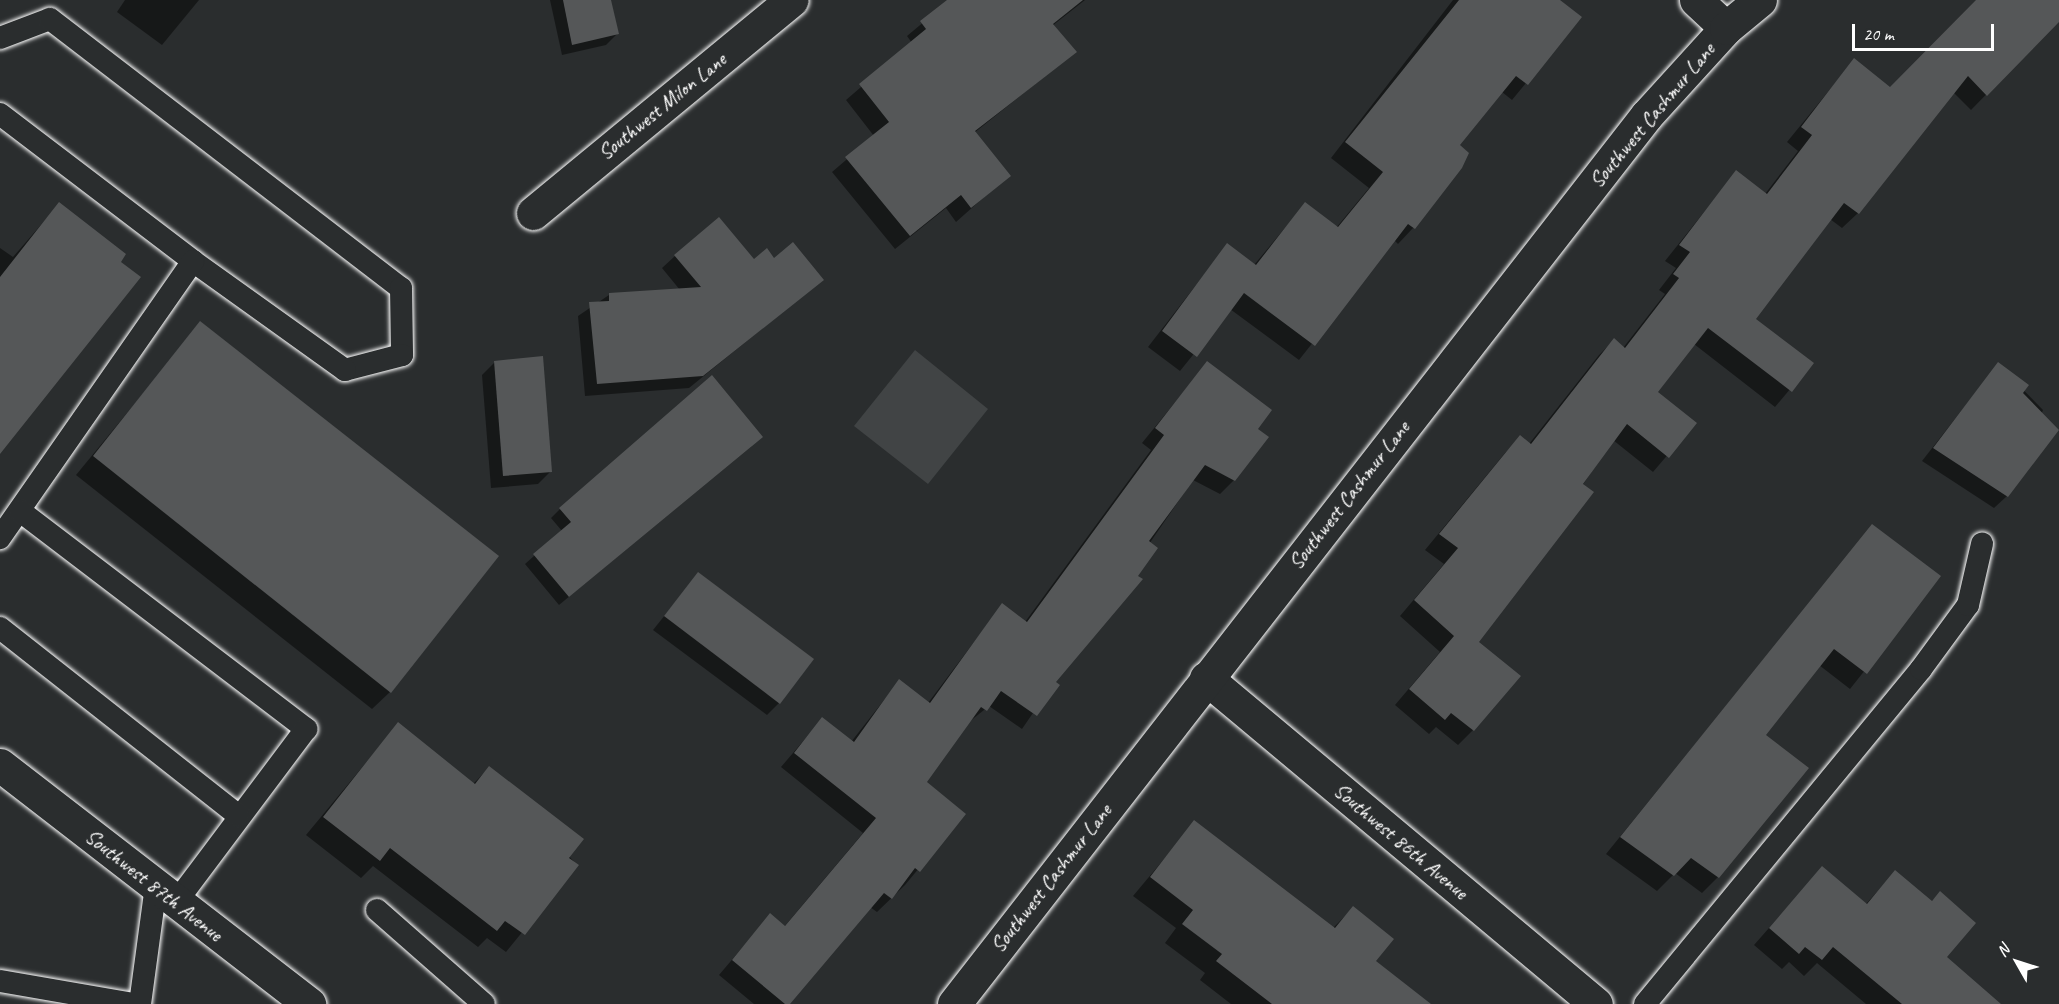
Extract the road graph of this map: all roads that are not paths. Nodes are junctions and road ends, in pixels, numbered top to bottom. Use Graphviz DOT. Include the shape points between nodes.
graph roads {
  1 [pos="791,0"];
  2 [pos="1696,0"];
  3 [pos="1760,0"];
  4 [pos="1726,28"];
  5 [pos="0,38"];
  6 [pos="0,114"];
  7 [pos="533,213"];
  8 [pos="193,261"];
  9 [pos="20,511"];
  10 [pos="0,538"];
  11 [pos="1982,544"];
  12 [pos="0,628"];
  13 [pos="1206,678"];
  14 [pos="0,765"];
  15 [pos="238,815"];
  16 [pos="166,894"];
  17 [pos="377,910"];
  18 [pos="0,981"];
  19 [pos="133,1004"];
  20 [pos="140,1004"];
  21 [pos="309,1004"];
  22 [pos="484,1004"];
  23 [pos="954,1004"];
  24 [pos="1596,1004"];
  25 [pos="1645,1004"];
  1 -- 7 [label="street, Southwest Milon Lane"];
  2 -- 4 [label="street"];
  3 -- 4 [label="street, Southwest Cashmur Lane"];
  4 -- 13 [label="street, Southwest Cashmur Lane" via="1646,116"];
  5 -- 8 [label="lane" via="50,19 401,288 402,355 345,370"];
  6 -- 8 [label="lane"];
  8 -- 9 [label="lane"];
  9 -- 10 [label="lane"];
  9 -- 15 [label="lane" via="306,729"];
  11 -- 25 [label="lane" via="1968,605 1928,660"];
  12 -- 15 [label="lane"];
  13 -- 23 [label="street, Southwest Cashmur Lane"];
  13 -- 24 [label="street, Southwest 86th Avenue"];
  14 -- 16 [label="street, Southwest 87th Avenue"];
  15 -- 16 [label="lane"];
  16 -- 20 [label="lane"];
  16 -- 21 [label="street, Southwest 87th Avenue"];
  17 -- 22 [label="lane"];
  18 -- 19 [label="lane"];
}
